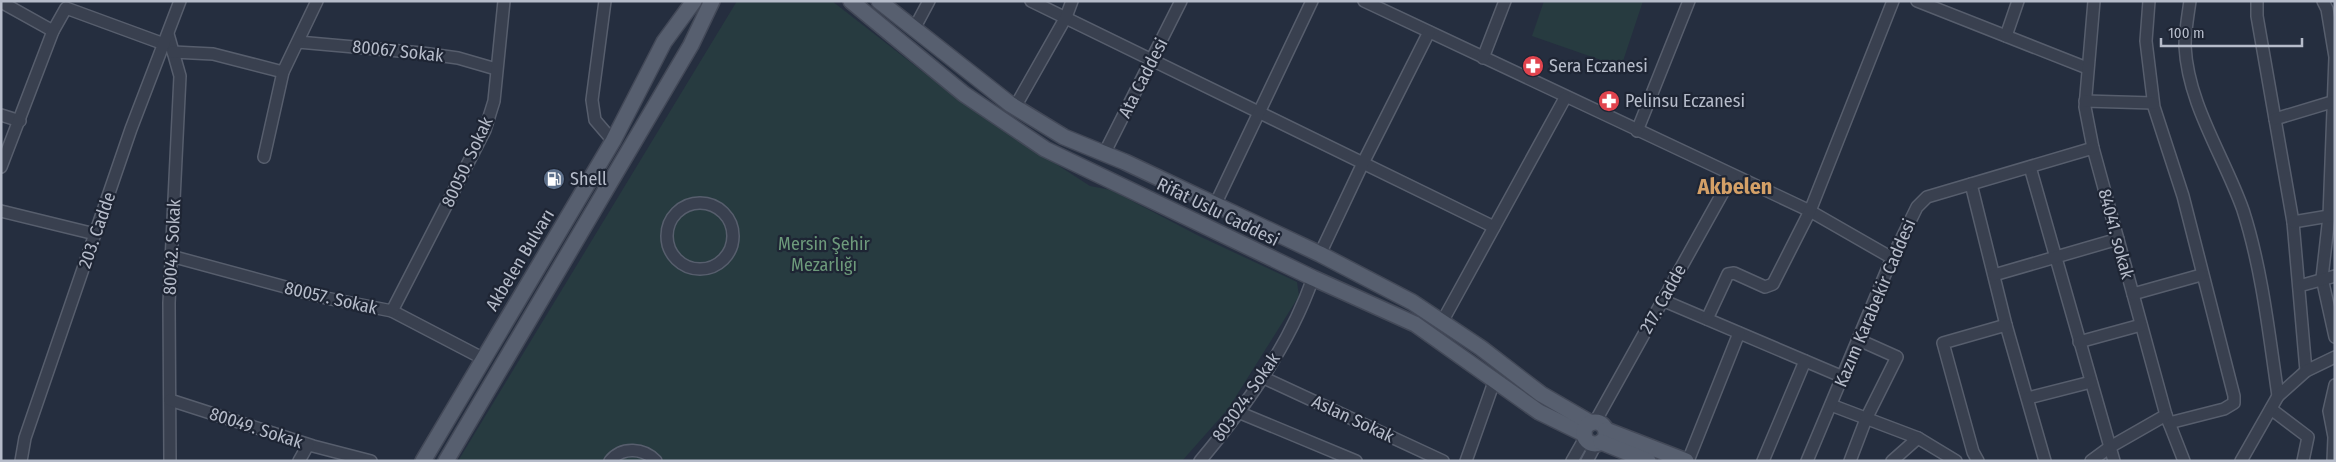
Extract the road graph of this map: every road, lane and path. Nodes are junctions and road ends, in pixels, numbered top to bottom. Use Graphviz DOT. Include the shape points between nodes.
graph roads {
  1 [pos="180,1"];
  2 [pos="317,1"];
  3 [pos="504,1"];
  4 [pos="605,1"];
  5 [pos="683,1"];
  6 [pos="694,1"];
  7 [pos="712,1"];
  8 [pos="720,1"];
  9 [pos="841,1"];
  10 [pos="851,1"];
  11 [pos="879,1"];
  12 [pos="895,1"];
  13 [pos="929,1"];
  14 [pos="1031,1"];
  15 [pos="1072,1"];
  16 [pos="1181,1"];
  17 [pos="1312,1"];
  18 [pos="1364,1"];
  19 [pos="1505,1"];
  20 [pos="1689,1"];
  21 [pos="1893,1"];
  22 [pos="2018,1"];
  23 [pos="2094,1"];
  24 [pos="2149,1"];
  25 [pos="2190,1"];
  26 [pos="2257,1"];
  27 [pos="2323,1"];
  28 [pos="1,2"];
  29 [pos="1920,2"];
  30 [pos="1066,17"];
  31 [pos="914,29"];
  32 [pos="53,31"];
  33 [pos="1429,32"];
  34 [pos="2006,36"];
  35 [pos="166,39"];
  36 [pos="298,42"];
  37 [pos="664,42"];
  38 [pos="691,45"];
  39 [pos="173,52"];
  40 [pos="1483,58"];
  41 [pos="1152,59"];
  42 [pos="931,67"];
  43 [pos="2087,68"];
  44 [pos="496,70"];
  45 [pos="283,72"];
  46 [pos="1565,98"];
  47 [pos="2086,101"];
  48 [pos="2334,101"];
  49 [pos="2154,103"];
  50 [pos="1015,107"];
  51 [pos="1260,112"];
  52 [pos="1,115"];
  53 [pos="2275,119"];
  54 [pos="20,121"];
  55 [pos="1637,132"];
  56 [pos="613,141"];
  57 [pos="2093,148"];
  58 [pos="2333,151"];
  59 [pos="1104,154"];
  60 [pos="264,157"];
  61 [pos="1363,163"];
  62 [pos="2030,166"];
  63 [pos="1,167"];
  64 [pos="1735,178"];
  65 [pos="1971,184"];
  66 [pos="690,204"];
  67 [pos="1215,205"];
  68 [pos="1,210"];
  69 [pos="1810,212"];
  70 [pos="2332,216"];
  71 [pos="2293,222"];
  72 [pos="1494,227"];
  73 [pos="95,234"];
  74 [pos="2118,240"];
  75 [pos="1320,254"];
  76 [pos="172,256"];
  77 [pos="2054,256"];
  78 [pos="1892,258"];
  79 [pos="2201,274"];
  80 [pos="1994,275"];
  81 [pos="2335,276"];
  82 [pos="1313,278"];
  83 [pos="2322,278"];
  84 [pos="2299,286"];
  85 [pos="2133,294"];
  86 [pos="1669,303"];
  87 [pos="392,311"];
  88 [pos="1707,319"];
  89 [pos="1442,322"];
  90 [pos="2006,324"];
  91 [pos="2141,325"];
  92 [pos="1739,333"];
  93 [pos="2335,337"];
  94 [pos="1859,340"];
  95 [pos="2079,342"];
  96 [pos="2335,357"];
  97 [pos="484,359"];
  98 [pos="1805,361"];
  99 [pos="2306,371"];
  100 [pos="1843,377"];
  101 [pos="1264,378"];
  102 [pos="1495,379"];
  103 [pos="2091,382"];
  104 [pos="2335,385"];
  105 [pos="2278,396"];
  106 [pos="2028,398"];
  107 [pos="170,400"];
  108 [pos="1831,405"];
  109 [pos="2271,409"];
  110 [pos="1238,412"];
  111 [pos="1866,419"];
  112 [pos="2168,419"];
  113 [pos="1595,432"];
  114 [pos="1918,438"];
  115 [pos="308,445"];
  116 [pos="2110,447"];
  117 [pos="1204,459"];
  118 [pos="21,461"];
  119 [pos="170,461"];
  120 [pos="299,461"];
  121 [pos="371,461"];
  122 [pos="423,461"];
  123 [pos="446,461"];
  124 [pos="610,461"];
  125 [pos="656,461"];
  126 [pos="1356,461"];
  127 [pos="1442,461"];
  128 [pos="1466,461"];
  129 [pos="1572,461"];
  130 [pos="1587,461"];
  131 [pos="1648,461"];
  132 [pos="1687,461"];
  133 [pos="1763,461"];
  134 [pos="1807,461"];
  135 [pos="1850,461"];
  136 [pos="1892,461"];
  137 [pos="1956,461"];
  138 [pos="1978,461"];
  139 [pos="2045,461"];
  140 [pos="2091,461"];
  141 [pos="2114,461"];
  142 [pos="2184,461"];
  143 [pos="2241,461"];
  144 [pos="2303,461"];
  145 [pos="2333,461"];
  1 -- 35 [label="street, 203. Cadde"];
  2 -- 36 [label="street"];
  3 -- 44 [label="street, 80050. Sokak"];
  4 -- 56 [label="street" via="592,100 595,120"];
  5 -- 37 [label="main road"];
  6 -- 37 [label="main road, Akbelen Bulvarı"];
  7 -- 38 [label="main road"];
  8 -- 38 [label="main road"];
  9 -- 42 [label="main road" via="898,50"];
  10 -- 42 [label="main road, Rifat Uslu Caddesi"];
  11 -- 31 [label="main road, Rifat Uslu Caddesi"];
  12 -- 31 [label="main road"];
  13 -- 31 [label="street"];
  14 -- 30 [label="street"];
  15 -- 30 [label="street"];
  16 -- 41 [label="street, Ata Caddesi"];
  17 -- 51 [label="street"];
  18 -- 33 [label="street"];
  19 -- 40 [label="street"];
  20 -- 55 [label="street"];
  21 -- 69 [label="street"];
  22 -- 34 [label="street"];
  23 -- 43 [label="street, 84041. sokak"];
  24 -- 49 [label="street" via="2146,41"];
  25 -- 105 [label="street" via="2185,46 2191,81 2207,130 2243,210 2257,268"];
  26 -- 53 [label="street"];
  27 -- 48 [label="street" via="2334,57"];
  28 -- 32 [label="street"];
  29 -- 34 [label="street"];
  30 -- 41 [label="street"];
  30 -- 50 [label="street"];
  31 -- 50 [label="main road, Rifat Uslu Caddesi"];
  32 -- 35 [label="street" via="66,8"];
  32 -- 54 [label="street"];
  33 -- 40 [label="street"];
  33 -- 61 [label="street"];
  34 -- 43 [label="street"];
  35 -- 39 [label="street, 80042. Sokak"];
  35 -- 73 [label="street, 203. Cadde"];
  36 -- 44 [label="street, 80067 Sokak" via="422,52 458,58"];
  36 -- 45 [label="street"];
  37 -- 56 [label="main road, Akbelen Bulvarı"];
  38 -- 123 [label="main road"];
  39 -- 45 [label="street" via="212,54"];
  39 -- 76 [label="street, 80042. Sokak" via="180,76"];
  40 -- 46 [label="street"];
  41 -- 51 [label="street"];
  41 -- 59 [label="street, Ata Caddesi"];
  42 -- 82 [label="main road, Rifat Uslu Caddesi" via="1045,150"];
  43 -- 47 [label="street, 84041. sokak"];
  44 -- 87 [label="street, 80050. Sokak" via="494,101 485,130"];
  45 -- 60 [label="street"];
  46 -- 55 [label="street"];
  46 -- 72 [label="street"];
  47 -- 49 [label="street"];
  47 -- 57 [label="street, 84041. sokak"];
  48 -- 53 [label="street"];
  48 -- 58 [label="street"];
  49 -- 79 [label="street" via="2183,196"];
  50 -- 59 [label="main road, Rifat Uslu Caddesi" via="1064,137"];
  51 -- 61 [label="street"];
  51 -- 67 [label="street"];
  52 -- 54 [label="street"];
  53 -- 71 [label="street"];
  54 -- 63 [label="street"];
  55 -- 64 [label="street"];
  56 -- 97 [label="main road, Akbelen Bulvarı"];
  57 -- 62 [label="street, Kazım Karabekir Caddesi"];
  57 -- 74 [label="street, 84041. sokak"];
  58 -- 70 [label="street"];
  59 -- 67 [label="main road, Rifat Uslu Caddesi"];
  61 -- 72 [label="street"];
  61 -- 75 [label="street"];
  62 -- 65 [label="street, Kazım Karabekir Caddesi"];
  62 -- 77 [label="street"];
  64 -- 69 [label="street"];
  64 -- 86 [label="street, 217. Cadde"];
  64 -- 113 [label="street, 217. Cadde"];
  65 -- 78 [label="street, Kazım Karabekir Caddesi" via="1926,197 1917,207"];
  65 -- 80 [label="street"];
  66 -- 66 [label="street" via="673,216 668,226 668,246 677,260 691,268 714,266 730,250 733,239 728,217 720,209 700,202"];
  67 -- 75 [label="main road, Rifat Uslu Caddesi"];
  68 -- 73 [label="street"];
  69 -- 78 [label="street"];
  69 -- 88 [label="street" via="1773,284 1765,287 1734,273 1728,274"];
  70 -- 71 [label="street"];
  70 -- 83 [label="street"];
  71 -- 84 [label="street"];
  72 -- 89 [label="street"];
  73 -- 118 [label="street, 203. Cadde" via="25,438"];
  74 -- 77 [label="street"];
  74 -- 85 [label="street, 84041. sokak"];
  75 -- 89 [label="main road, Rifat Uslu Caddesi" via="1412,302"];
  76 -- 87 [label="street, 80057. Sokak" via="326,298"];
  76 -- 107 [label="street, 80042. Sokak"];
  77 -- 80 [label="street"];
  77 -- 95 [label="street"];
  78 -- 94 [label="street, Kazım Karabekir Caddesi"];
  79 -- 85 [label="street"];
  79 -- 112 [label="street" via="2233,386 2234,403 2224,409"];
  80 -- 90 [label="street"];
  81 -- 83 [label="street"];
  82 -- 101 [label="street, 803024. Sokak" via="1306,300"];
  82 -- 102 [label="main road, Rifat Uslu Caddesi" via="1415,324"];
  83 -- 84 [label="street"];
  83 -- 93 [label="street"];
  84 -- 99 [label="street"];
  85 -- 91 [label="street, 84041. sokak"];
  86 -- 88 [label="street"];
  86 -- 113 [label="street, 217. Cadde"];
  87 -- 97 [label="street, 80057. Sokak"];
  88 -- 92 [label="street"];
  89 -- 113 [label="main road, Rifat Uslu Caddesi"];
  90 -- 106 [label="street"];
  90 -- 138 [label="street" via="1943,343"];
  91 -- 95 [label="street"];
  91 -- 112 [label="street, 84041. sokak"];
  92 -- 98 [label="street"];
  92 -- 132 [label="street"];
  94 -- 100 [label="street, Kazım Karabekir Caddesi"];
  94 -- 111 [label="street" via="1897,357"];
  95 -- 103 [label="street"];
  96 -- 99 [label="street"];
  97 -- 122 [label="main road, Akbelen Bulvarı"];
  98 -- 100 [label="street"];
  98 -- 133 [label="street"];
  99 -- 105 [label="street"];
  100 -- 108 [label="street, Kazım Karabekir Caddesi"];
  101 -- 110 [label="street, 803024. Sokak"];
  101 -- 127 [label="street, Aslan Sokak"];
  102 -- 113 [label="main road, Rifat Uslu Caddesi" via="1540,412"];
  102 -- 128 [label="street"];
  103 -- 106 [label="street"];
  103 -- 116 [label="street"];
  104 -- 145 [label="street" via="2329,411 2334,437"];
  105 -- 109 [label="street"];
  106 -- 139 [label="street"];
  107 -- 115 [label="street, 80049. Sokak"];
  107 -- 119 [label="street, 80042. Sokak"];
  108 -- 111 [label="street"];
  108 -- 134 [label="street, Kazım Karabekir Caddesi"];
  109 -- 143 [label="street"];
  109 -- 144 [label="street" via="2308,437"];
  110 -- 117 [label="street, 803024. Sokak"];
  110 -- 126 [label="street"];
  111 -- 114 [label="street"];
  111 -- 135 [label="street"];
  112 -- 116 [label="street"];
  112 -- 142 [label="street, 84041. sokak"];
  113 -- 129 [label="street, 217. Cadde"];
  113 -- 130 [label="street, 217. Cadde"];
  113 -- 131 [label="main road"];
  113 -- 132 [label="main road"];
  114 -- 136 [label="street"];
  114 -- 137 [label="street"];
  115 -- 120 [label="street"];
  115 -- 121 [label="street, 80049. Sokak"];
  116 -- 140 [label="street"];
  116 -- 141 [label="street"];
  124 -- 125 [label="street" via="622,452 632,450 643,452"];
}
